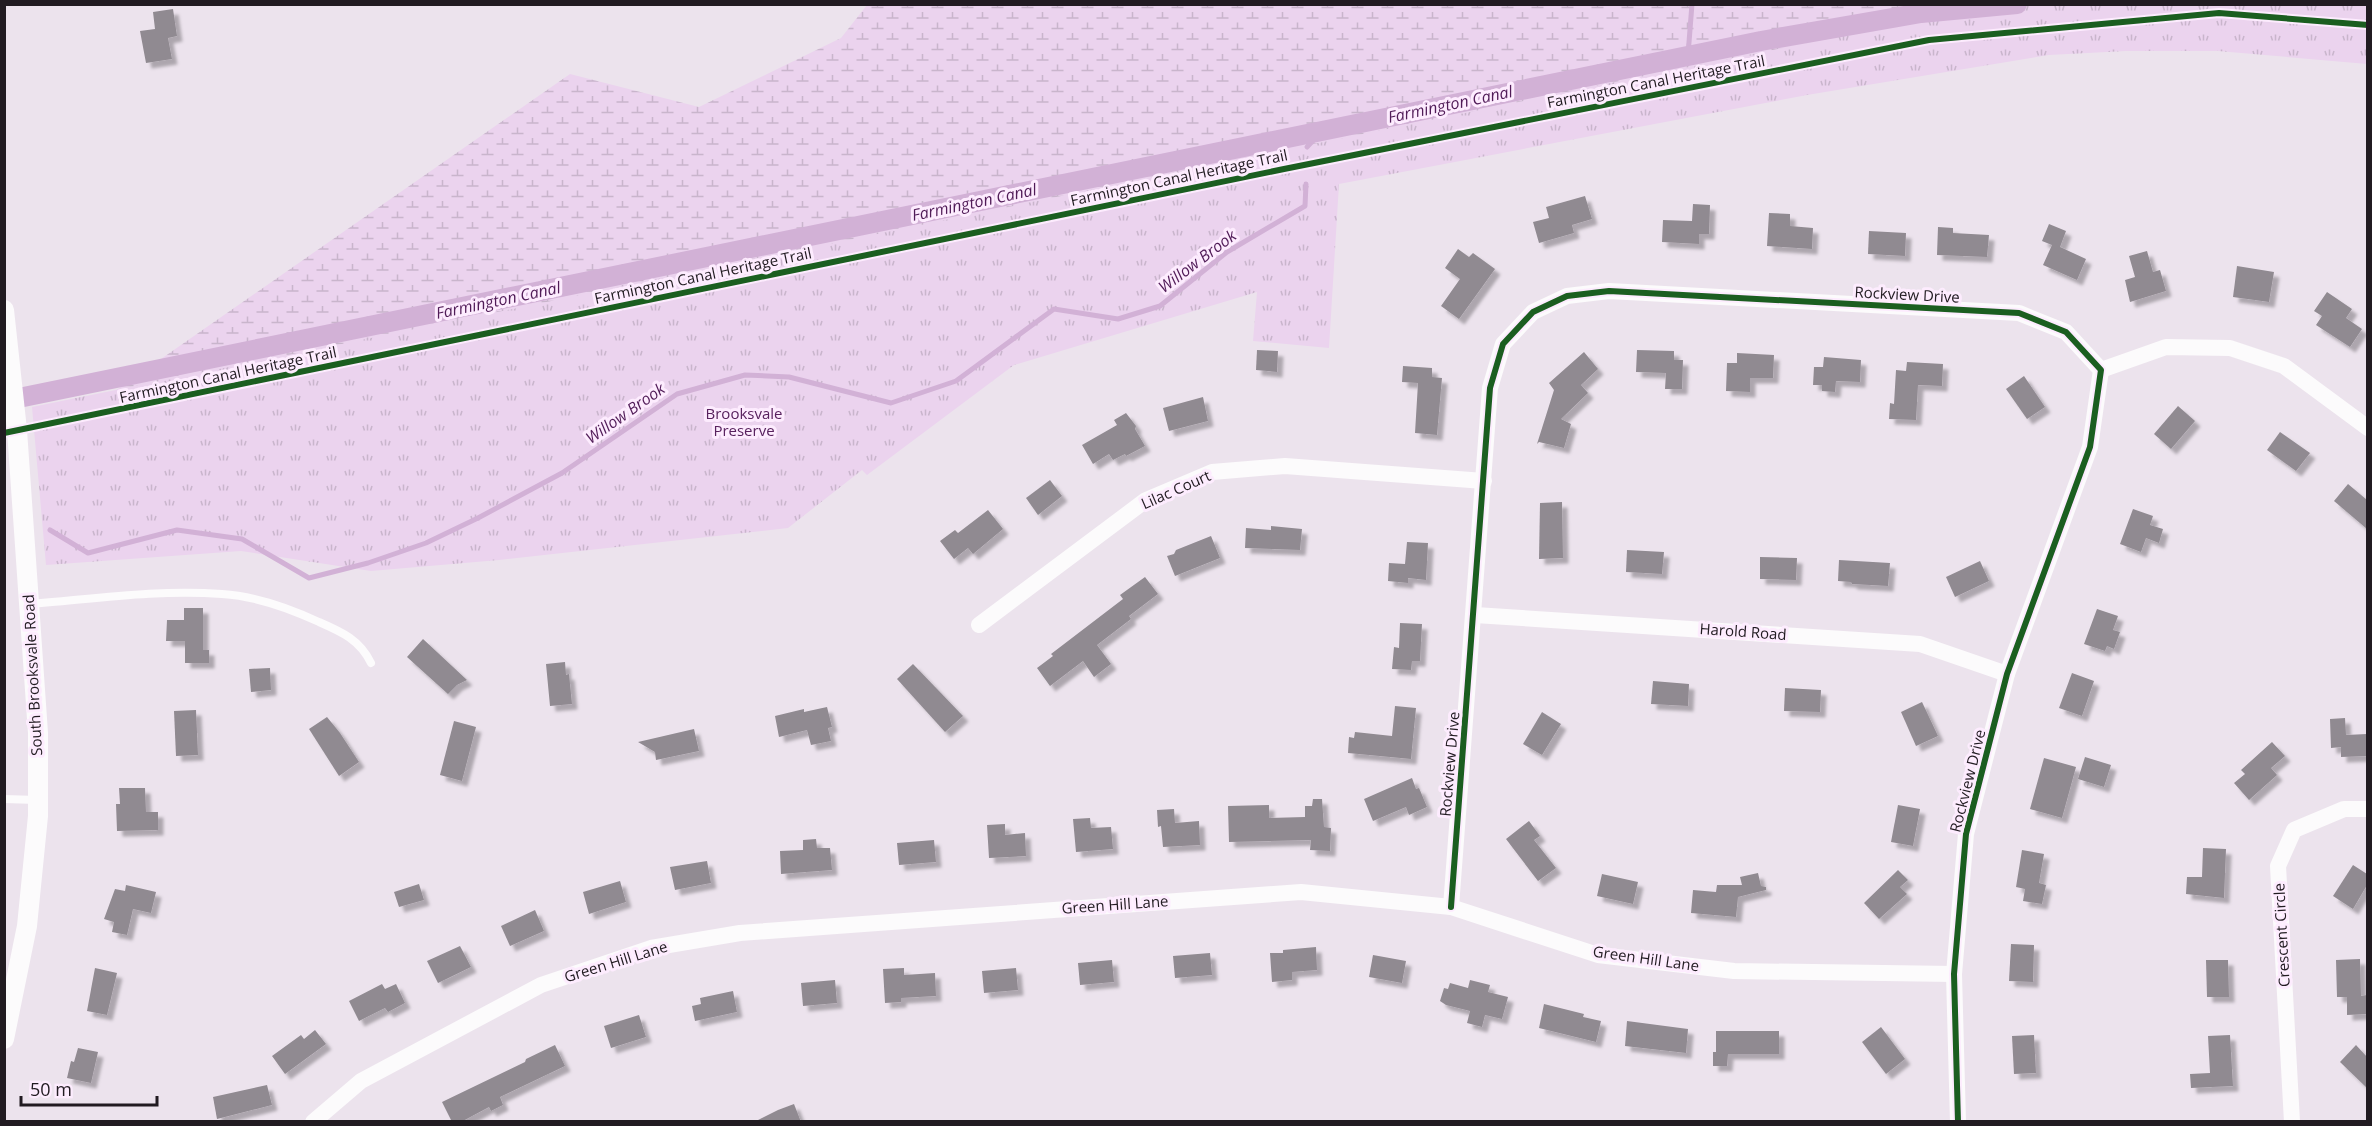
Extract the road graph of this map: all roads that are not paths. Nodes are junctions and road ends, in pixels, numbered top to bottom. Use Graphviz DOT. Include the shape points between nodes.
graph roads {
  1 [pos="4,310"];
  2 [pos="2101,370"];
  3 [pos="2367,428"];
  4 [pos="1484,481"];
  5 [pos="29,604"];
  6 [pos="1475,615"];
  7 [pos="979,625"];
  8 [pos="371,663"];
  9 [pos="2007,674"];
  10 [pos="4,799"];
  11 [pos="38,800"];
  12 [pos="2367,809"];
  13 [pos="1451,907"];
  14 [pos="1954,974"];
  15 [pos="7,1015"];
  16 [pos="4,1039"];
  17 [pos="313,1122"];
  18 [pos="1958,1122"];
  19 [pos="2292,1122"];
  1 -- 5 [label="street, South Brooksvale Road"];
  2 -- 3 [label="street" via="2166,347 2230,348 2284,366"];
  2 -- 4 [label="street, Rockview Drive" via="2066,332 2019,313 1609,291 1568,296 1533,312 1503,344 1490,388"];
  2 -- 9 [label="street, Rockview Drive" via="2090,447"];
  4 -- 6 [label="street, Rockview Drive"];
  4 -- 7 [label="street, Lilac Court" via="1285,466 1212,472 1146,500"];
  5 -- 8 [label="lane" via="178,592 224,594 265,602 350,636"];
  5 -- 11 [label="street, South Brooksvale Road" via="38,733"];
  6 -- 9 [label="street, Harold Road" via="1920,644"];
  6 -- 13 [label="street, Rockview Drive"];
  9 -- 14 [label="street, Rockview Drive" via="1966,834"];
  10 -- 11 [label="lane"];
  11 -- 15 [label="street, South Brooksvale Road" via="27,926"];
  12 -- 19 [label="street, Crescent Circle" via="2344,809 2294,830 2278,866"];
  13 -- 14 [label="street, Green Hill Lane" via="1598,954 1734,971"];
  13 -- 17 [label="street, Green Hill Lane" via="1301,892 741,933 651,948 541,985 361,1081"];
  14 -- 18 [label="street, Rockview Drive"];
  15 -- 16 [label="street, South Brooksvale Road"];
}
